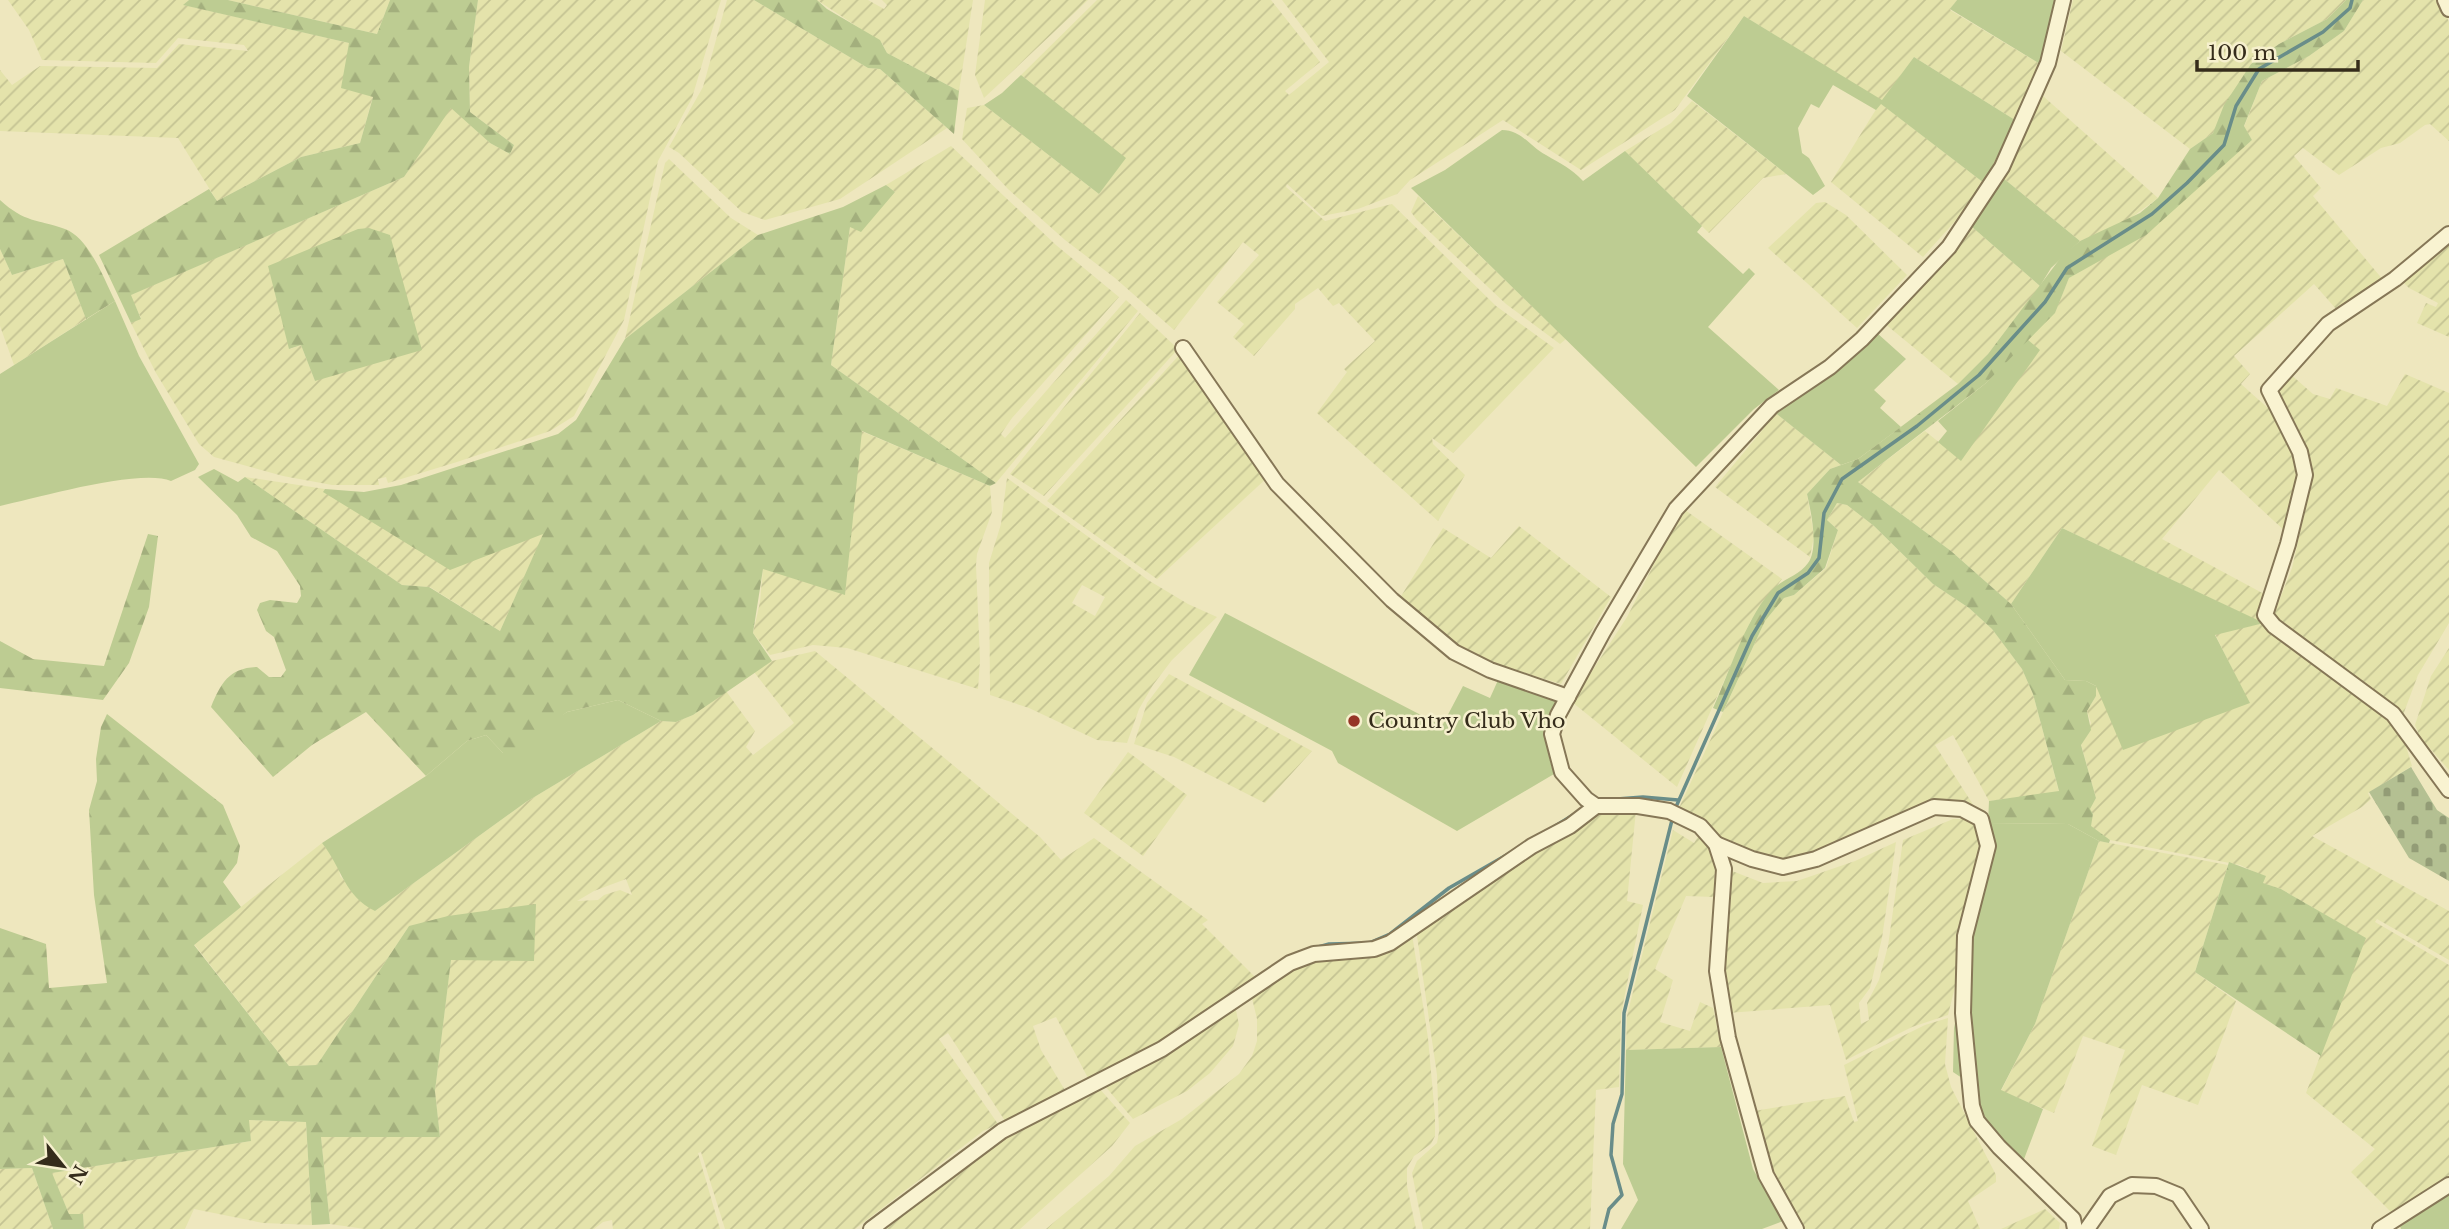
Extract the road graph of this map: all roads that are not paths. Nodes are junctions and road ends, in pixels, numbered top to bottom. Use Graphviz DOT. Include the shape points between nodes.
graph roads {
  1 [pos="2063,0"];
  2 [pos="2445,0"];
  3 [pos="2449,9"];
  4 [pos="2449,234"];
  5 [pos="1184,348"];
  6 [pos="1568,697"];
  7 [pos="2449,790"];
  8 [pos="1596,806"];
  9 [pos="1716,844"];
  10 [pos="2449,1185"];
  11 [pos="871,1229"];
  12 [pos="1796,1229"];
  13 [pos="2076,1229"];
  14 [pos="2087,1229"];
  15 [pos="2201,1229"];
  16 [pos="2380,1229"];
  1 -- 6 [label="street" via="2048,63 2002,167 1949,247 1872,331 1830,367 1772,406 1676,509"];
  2 -- 3 [label="street"];
  4 -- 7 [label="street" via="2395,279 2328,324 2269,390 2300,452 2305,475 2265,615 2398,719"];
  5 -- 6 [label="street" via="1278,484 1392,600 1454,652 1490,670"];
  6 -- 8 [label="street" via="1552,734 1555,751 1562,772"];
  8 -- 9 [label="street" via="1638,806 1675,813 1700,826"];
  8 -- 11 [label="street" via="1390,943 1374,949 1314,954 1290,963 1162,1049 1002,1131"];
  9 -- 12 [label="street" via="1724,869 1717,971 1728,1038 1766,1175"];
  9 -- 13 [label="street" via="1783,867 1816,859 1934,807 1962,809 1981,819 1988,846 1965,936 1964,1013 1972,1106 1977,1121 1998,1147 2073,1219"];
  10 -- 16 [label="street"];
  14 -- 15 [label="street" via="2110,1196 2132,1185 2156,1185 2178,1195"];
}
